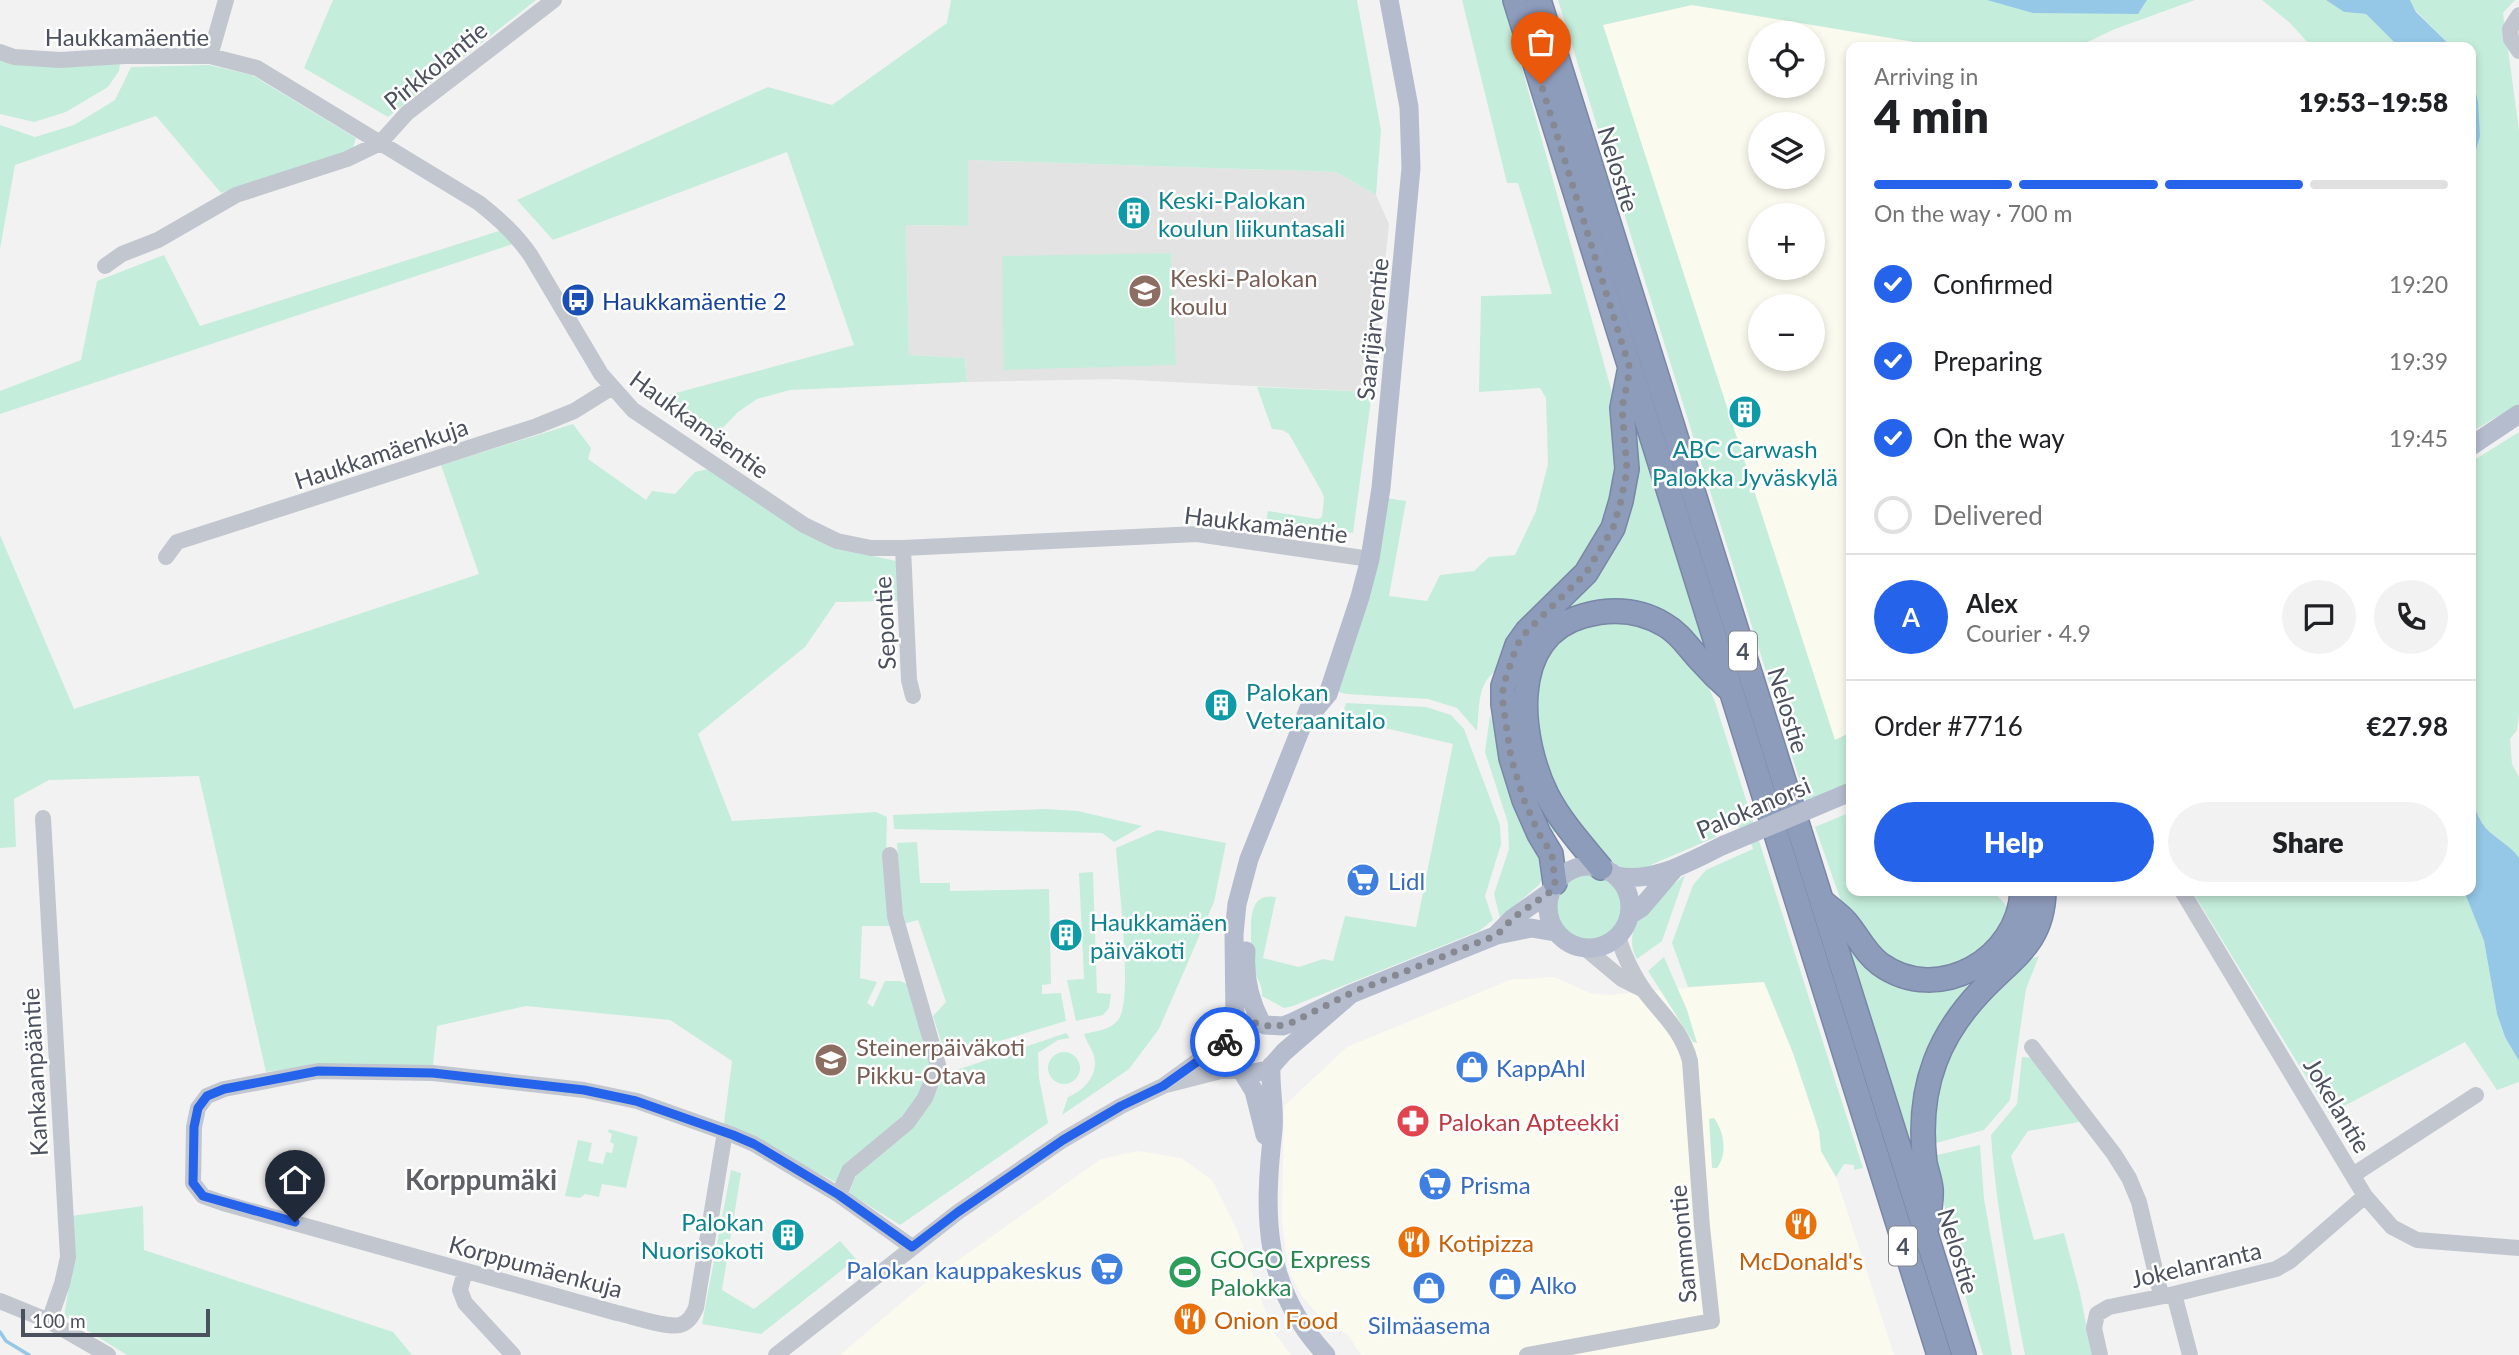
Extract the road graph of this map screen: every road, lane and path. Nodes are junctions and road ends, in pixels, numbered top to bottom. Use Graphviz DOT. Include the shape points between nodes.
graph roads {
  1 [pos="226,0"];
  2 [pos="554,0"];
  3 [pos="1389,0"];
  4 [pos="1515,0"];
  5 [pos="1539,0"];
  6 [pos="2519,15"];
  7 [pos="2519,51"];
  8 [pos="0,52"];
  9 [pos="210,56"];
  10 [pos="380,143"];
  11 [pos="106,266"];
  12 [pos="1630,369"];
  13 [pos="611,388"];
  14 [pos="2519,414"];
  15 [pos="2476,443"];
  16 [pos="903,548"];
  17 [pos="166,557"];
  18 [pos="1370,559"];
  19 [pos="1730,691"];
  20 [pos="913,696"];
  21 [pos="1846,794"];
  22 [pos="43,818"];
  23 [pos="1261,831"];
  24 [pos="890,855"];
  25 [pos="1675,868"];
  26 [pos="1609,872"];
  27 [pos="1553,888"];
  28 [pos="2021,896"];
  29 [pos="2044,896"];
  30 [pos="2185,896"];
  31 [pos="1821,900"];
  32 [pos="1630,915"];
  33 [pos="1555,932"];
  34 [pos="1497,935"];
  35 [pos="1618,937"];
  36 [pos="1585,948"];
  37 [pos="1644,990"];
  38 [pos="1351,993"];
  39 [pos="1263,1025"];
  40 [pos="1229,1037"];
  41 [pos="2032,1047"];
  42 [pos="1273,1064"];
  43 [pos="1240,1072"];
  44 [pos="1163,1086"];
  45 [pos="2476,1095"];
  46 [pos="725,1132"];
  47 [pos="1269,1150"];
  48 [pos="2353,1175"];
  49 [pos="839,1195"];
  50 [pos="2365,1196"];
  51 [pos="1926,1236"];
  52 [pos="912,1247"];
  53 [pos="2519,1248"];
  54 [pos="466,1271"];
  55 [pos="2167,1294"];
  56 [pos="0,1301"];
  57 [pos="49,1321"];
  58 [pos="108,1355"];
  59 [pos="513,1355"];
  60 [pos="776,1355"];
  61 [pos="1326,1355"];
  62 [pos="1527,1355"];
  63 [pos="1939,1355"];
  64 [pos="1964,1355"];
  65 [pos="2101,1355"];
  66 [pos="2190,1355"];
  1 -- 9 [label="street"];
  2 -- 10 [label="street, Pirkkolantie" via="407,113"];
  3 -- 18 [label="main road, Saarijärventie" via="1409,107 1411,168 1381,488"];
  4 -- 12 [label="highway, Nelostie / 4"];
  5 -- 31 [label="highway, Nelostie / 4"];
  6 -- 7 [label="street" via="2510,29"];
  8 -- 9 [label="street, Haukkamäentie" via="60,60"];
  9 -- 10 [label="street, Haukkamäentie" via="257,68"];
  10 -- 11 [label="street" via="347,159 236,195"];
  10 -- 13 [label="street, Haukkamäentie" via="479,203 518,237"];
  12 -- 19 [label="highway, Nelostie / 4"];
  12 -- 27 [label="highway" via="1622,408 1627,470 1613,528 1586,573 1517,645 1503,686 1511,758 1524,800 1552,854"];
  13 -- 16 [label="street, Haukkamäentie" via="633,410 804,525 837,541"];
  13 -- 17 [label="street, Haukkamäenkuja" via="574,411 537,426 177,542"];
  14 -- 15 [label="main road"];
  16 -- 18 [label="street, Haukkamäentie" via="1197,534"];
  16 -- 20 [label="street, Sepontie"];
  18 -- 23 [label="main road, Saarijärventie" via="1338,659 1316,689"];
  19 -- 26 [label="highway" via="1686,641 1665,625 1630,611 1579,617 1549,637 1537,653 1525,690 1528,731 1546,794 1559,817"];
  19 -- 63 [label="highway, Nelostie / 4"];
  21 -- 25 [label="main road, Palokanorsi, bridge"];
  22 -- 57 [label="street, Kankaanpääntie" via="68,1257"];
  23 -- 39 [label="main road, Saarijärventie" via="1245,963 1252,1004"];
  23 -- 40 [label="main road, Saarijärventie" via="1237,904 1235,1023"];
  24 -- 49 [label="street" via="895,916 938,1065 925,1098 908,1122 849,1171"];
  25 -- 26 [label="main road, Palokanorsi" via="1632,880"];
  25 -- 32 [label="main road, Palokanorsi"];
  26 -- 27 [label="main road" via="1584,866 1567,872"];
  26 -- 32 [label="main road" via="1625,888"];
  27 -- 33 [label="main road" via="1548,906"];
  27 -- 34 [label="main road"];
  28 -- 31 [label="highway" via="2011,932 1992,955 1971,970 1927,980 1896,973 1879,963"];
  29 -- 51 [label="highway" via="2042,914 2029,942 1965,1009 1934,1064 1924,1113 1931,1191"];
  30 -- 48 [label="street, Jokelantie"];
  31 -- 51 [label="highway, Nelostie / 4"];
  32 -- 35 [label="main road"];
  33 -- 34 [label="main road" via="1531,928"];
  33 -- 36 [label="main road" via="1568,943"];
  34 -- 38 [label="main road"];
  35 -- 36 [label="main road"];
  35 -- 37 [label="street, Sammontie"];
  36 -- 37 [label="street, Sammontie" via="1622,979"];
  37 -- 62 [label="street, Sammontie" via="1685,1042 1690,1061 1712,1321"];
  38 -- 39 [label="main road" via="1283,1026"];
  38 -- 42 [label="main road"];
  39 -- 40 [label="main road" via="1238,1027"];
  39 -- 42 [label="main road" via="1277,1041"];
  40 -- 43 [label="main road" via="1226,1057"];
  40 -- 44 [label="street"];
  41 -- 55 [label="street" via="2129,1178"];
  42 -- 43 [label="main road" via="1257,1073"];
  42 -- 47 [label="main road"];
  43 -- 44 [label="street" via="1211,1073"];
  43 -- 47 [label="main road" via="1254,1091"];
  44 -- 52 [label="street" via="1063,1140"];
  45 -- 48 [label="street"];
  46 -- 49 [label="street" via="754,1144"];
  46 -- 54 [label="street, Korppumäenkuja" via="696,1308 680,1325 617,1313"];
  46 -- 54 [label="street, Korppumäenkuja" via="636,1101 584,1090 433,1073 318,1071 234,1087 207,1096 198,1108 193,1183 203,1196"];
  47 -- 61 [label="main road" via="1269,1227 1275,1268 1294,1314"];
  48 -- 50 [label="street, Jokelantie"];
  49 -- 52 [label="street"];
  50 -- 53 [label="street, Jokelantie" via="2392,1227 2417,1240"];
  50 -- 55 [label="street, Jokelanranta" via="2276,1269"];
  51 -- 64 [label="highway, Nelostie / 4"];
  52 -- 60 [label="street"];
  54 -- 59 [label="street" via="460,1290 466,1303"];
  55 -- 65 [label="street, Jokelanranta" via="2097,1314 2094,1328"];
  55 -- 66 [label="street"];
  56 -- 57 [label="street"];
  57 -- 58 [label="street"];
}
